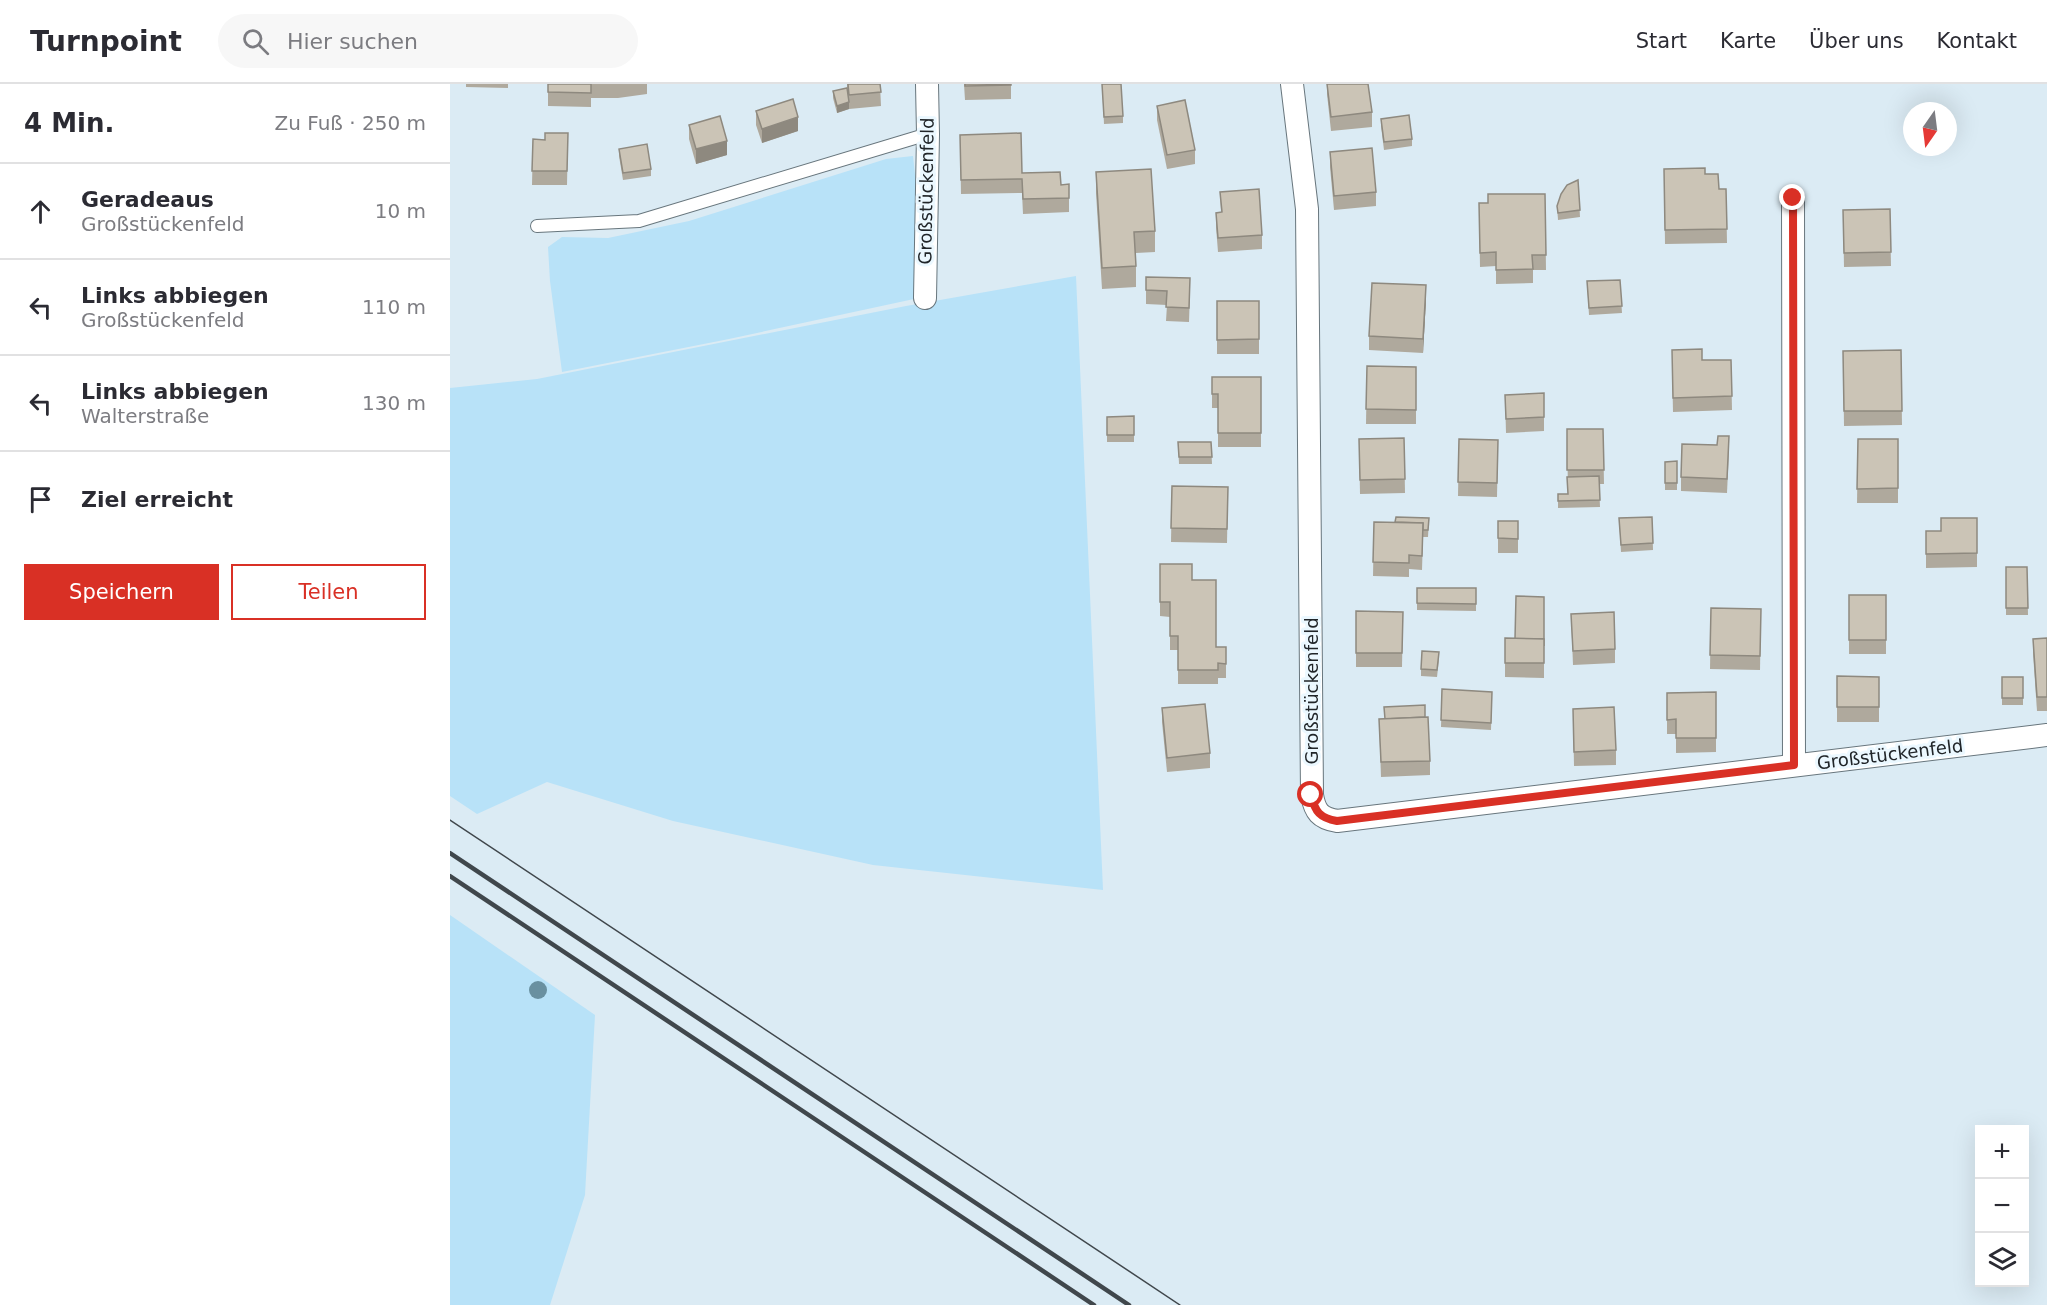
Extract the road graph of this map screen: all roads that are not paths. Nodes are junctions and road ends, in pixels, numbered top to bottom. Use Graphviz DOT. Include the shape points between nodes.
graph roads {
  1 [pos="927,84"];
  2 [pos="1292,84"];
  3 [pos="928,134"];
  4 [pos="1793,198"];
  5 [pos="537,226"];
  6 [pos="925,297"];
  7 [pos="2047,735"];
  8 [pos="1794,765"];
  1 -- 3 [label="street, Großstückenfeld"];
  2 -- 8 [label="street, Großstückenfeld" via="1307,209 1311,795 1318,814 1337,821"];
  3 -- 5 [label="lane" via="639,221"];
  3 -- 6 [label="street, Großstückenfeld"];
  4 -- 8 [label="street"];
  7 -- 8 [label="street, Großstückenfeld"];
}
